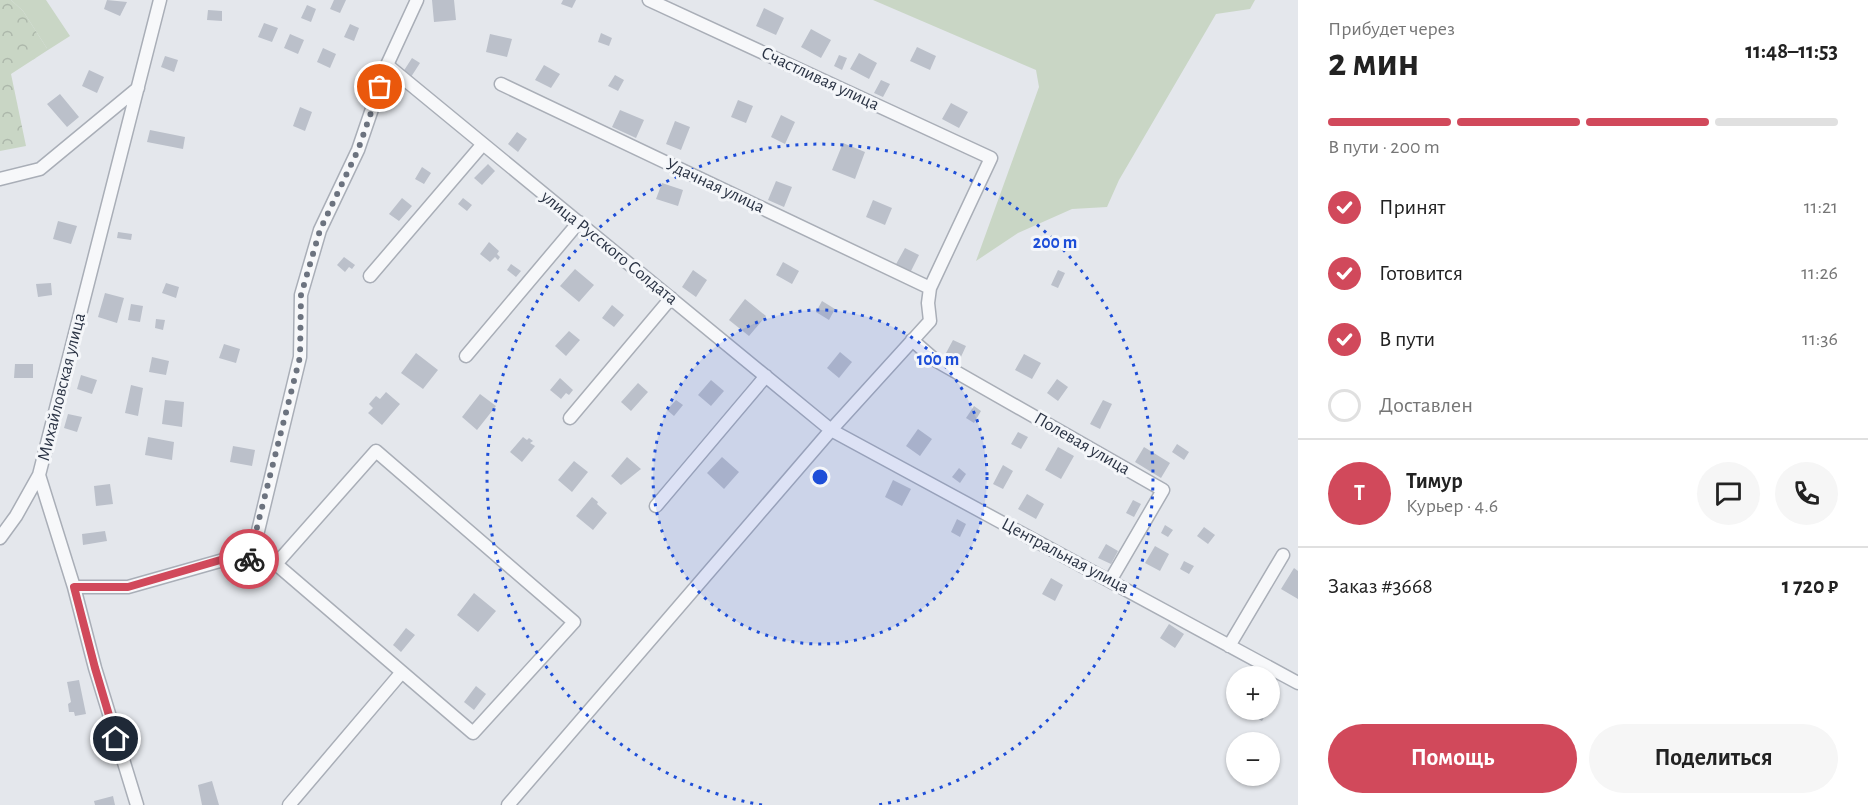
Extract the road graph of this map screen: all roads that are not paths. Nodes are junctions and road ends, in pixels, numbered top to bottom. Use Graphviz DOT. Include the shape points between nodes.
graph roads {
  1 [pos="160,0"];
  2 [pos="417,0"];
  3 [pos="649,0"];
  4 [pos="387,65"];
  5 [pos="501,84"];
  6 [pos="138,88"];
  7 [pos="483,144"];
  8 [pos="0,178"];
  9 [pos="579,222"];
  10 [pos="370,276"];
  11 [pos="930,288"];
  12 [pos="671,298"];
  13 [pos="912,340"];
  14 [pos="466,356"];
  15 [pos="766,376"];
  16 [pos="570,418"];
  17 [pos="831,430"];
  18 [pos="39,475"];
  19 [pos="656,506"];
  20 [pos="0,538"];
  21 [pos="1283,555"];
  22 [pos="251,560"];
  23 [pos="276,564"];
  24 [pos="1110,581"];
  25 [pos="74,587"];
  26 [pos="1229,645"];
  27 [pos="402,672"];
  28 [pos="1298,683"];
  29 [pos="137,805"];
  30 [pos="289,805"];
  31 [pos="508,805"];
  1 -- 6 [label="street, Михайловская улица"];
  2 -- 4 [label="street"];
  3 -- 11 [label="street, Счастливая улица" via="991,158"];
  4 -- 7 [label="street, улица Русского Солдата"];
  4 -- 22 [label="street" via="358,150 320,230 301,295 300,357"];
  5 -- 11 [label="street, Удачная улица"];
  6 -- 8 [label="street" via="40,169"];
  6 -- 18 [label="street, Михайловская улица"];
  7 -- 9 [label="street, улица Русского Солдата"];
  7 -- 10 [label="street"];
  9 -- 12 [label="street, улица Русского Солдата"];
  9 -- 14 [label="street"];
  11 -- 13 [label="street" via="930,321"];
  12 -- 15 [label="street, улица Русского Солдата"];
  12 -- 16 [label="street"];
  13 -- 17 [label="street"];
  13 -- 24 [label="street, Полевая улица" via="935,360 1163,490"];
  15 -- 17 [label="street, улица Русского Солдата"];
  15 -- 19 [label="street"];
  17 -- 24 [label="street, Центральная улица"];
  17 -- 31 [label="street"];
  18 -- 20 [label="street"];
  18 -- 25 [label="street, Михайловская улица"];
  21 -- 26 [label="street"];
  22 -- 23 [label="street"];
  22 -- 25 [label="street" via="234,556 128,587"];
  23 -- 27 [label="street"];
  23 -- 27 [label="street" via="376,451 574,622 473,733"];
  24 -- 26 [label="street, Центральная улица"];
  25 -- 29 [label="street, Михайловская улица"];
  26 -- 28 [label="street, Центральная улица"];
  27 -- 30 [label="street"];
}
